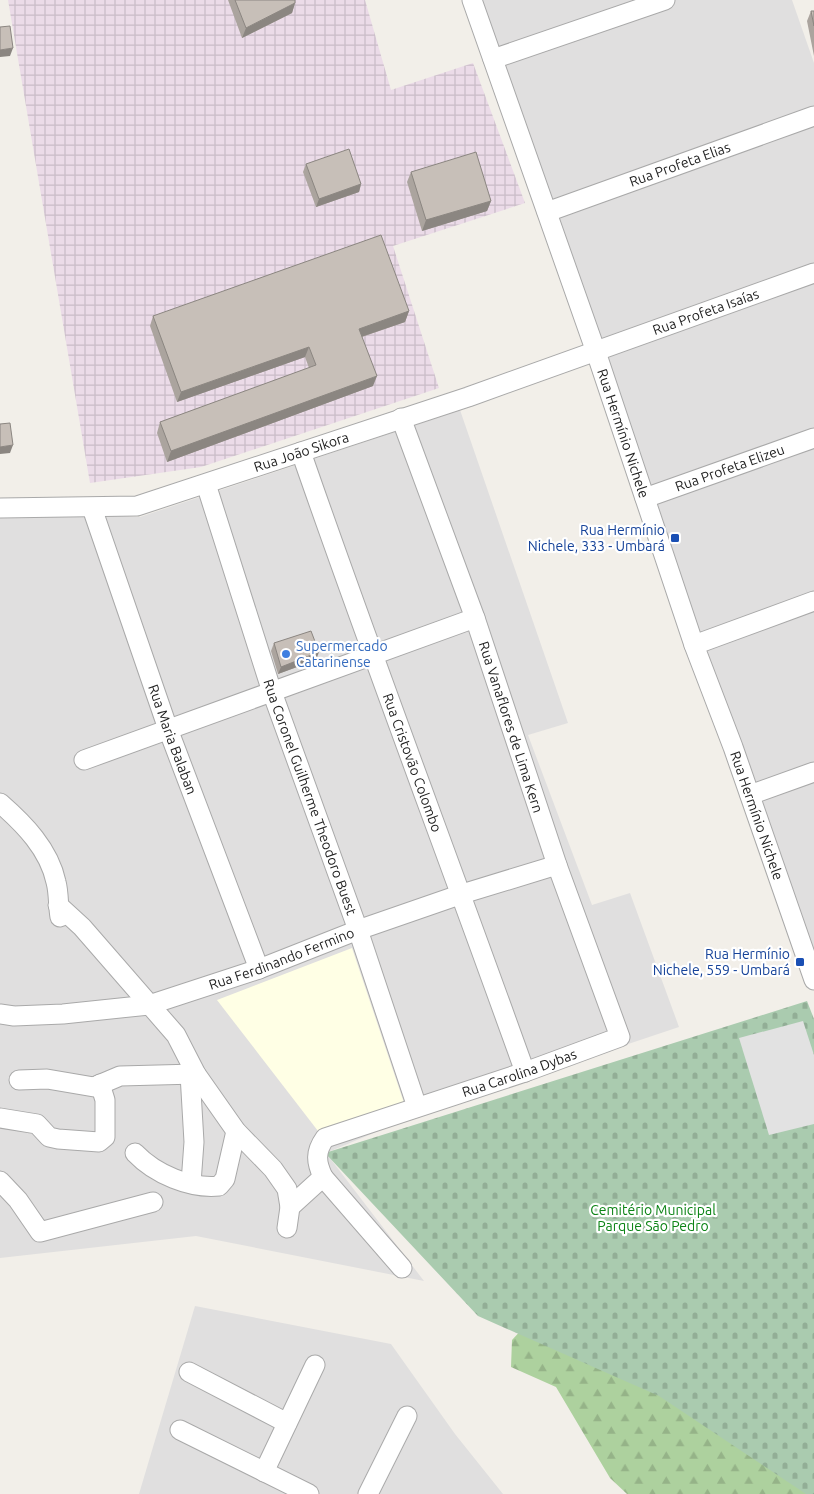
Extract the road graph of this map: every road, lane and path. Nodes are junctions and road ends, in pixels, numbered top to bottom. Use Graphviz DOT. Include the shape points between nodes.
graph roads {
  1 [pos="472,0"];
  2 [pos="664,0"];
  3 [pos="493,59"];
  4 [pos="814,116"];
  5 [pos="547,212"];
  6 [pos="814,273"];
  7 [pos="596,352"];
  8 [pos="401,418"];
  9 [pos="814,438"];
  10 [pos="301,452"];
  11 [pos="206,484"];
  12 [pos="645,498"];
  13 [pos="0,508"];
  14 [pos="92,508"];
  15 [pos="814,602"];
  16 [pos="475,618"];
  17 [pos="694,645"];
  18 [pos="371,655"];
  19 [pos="272,692"];
  20 [pos="168,729"];
  21 [pos="84,760"];
  22 [pos="814,772"];
  23 [pos="750,795"];
  24 [pos="0,803"];
  25 [pos="557,865"];
  26 [pos="462,894"];
  27 [pos="358,930"];
  28 [pos="806,930"];
  29 [pos="259,969"];
  30 [pos="814,980"];
  31 [pos="149,1006"];
  32 [pos="0,1014"];
  33 [pos="620,1037"];
  34 [pos="525,1072"];
  35 [pos="193,1074"];
  36 [pos="19,1080"];
  37 [pos="100,1084"];
  38 [pos="417,1107"];
  39 [pos="0,1118"];
  40 [pos="236,1131"];
  41 [pos="135,1153"];
  42 [pos="324,1177"];
  43 [pos="0,1181"];
  44 [pos="191,1183"];
  45 [pos="153,1202"];
  46 [pos="290,1207"];
  47 [pos="287,1228"];
  48 [pos="402,1268"];
  49 [pos="315,1365"];
  50 [pos="189,1372"];
  51 [pos="407,1416"];
  52 [pos="287,1423"];
  53 [pos="180,1430"];
  54 [pos="264,1472"];
  55 [pos="309,1494"];
  56 [pos="368,1494"];
  1 -- 3 [label="street, Rua Hermínio Nichele"];
  2 -- 3 [label="street"];
  3 -- 5 [label="street, Rua Hermínio Nichele"];
  4 -- 5 [label="street, Rua Profeta Elias"];
  5 -- 7 [label="street, Rua Hermínio Nichele"];
  6 -- 7 [label="street, Rua Profeta Isaías"];
  7 -- 8 [label="street, Rua João Sikora"];
  7 -- 12 [label="street, Rua Hermínio Nichele"];
  8 -- 10 [label="street, Rua João Sikora"];
  8 -- 16 [label="street, Rua Vanaflores de Lima Kern"];
  9 -- 12 [label="street, Rua Profeta Elizeu"];
  10 -- 11 [label="street, Rua João Sikora"];
  10 -- 18 [label="street, Rua Cristovão Colombo"];
  11 -- 14 [label="street, Rua João Sikora" via="137,506"];
  11 -- 19 [label="street, Rua Coronel Guilherme Theodoro Buest"];
  12 -- 17 [label="street, Rua Hermínio Nichele"];
  13 -- 14 [label="street, Rua João Sikora"];
  14 -- 20 [label="street, Rua Maria Balaban"];
  15 -- 17 [label="street"];
  16 -- 18 [label="street"];
  16 -- 25 [label="street, Rua Vanaflores de Lima Kern"];
  17 -- 23 [label="street, Rua Hermínio Nichele"];
  18 -- 19 [label="street"];
  18 -- 26 [label="street, Rua Cristovão Colombo"];
  19 -- 20 [label="street"];
  19 -- 27 [label="street, Rua Coronel Guilherme Theodoro Buest"];
  20 -- 21 [label="street"];
  20 -- 29 [label="street, Rua Maria Balaban"];
  22 -- 23 [label="street"];
  23 -- 28 [label="street, Rua Hermínio Nichele"];
  24 -- 31 [label="street" via="21,821 49,861 56,882 59,912 82,927"];
  25 -- 26 [label="street, Rua Ferdinando Fermino"];
  25 -- 33 [label="street, Rua Vanaflores de Lima Kern"];
  26 -- 27 [label="street, Rua Ferdinando Fermino"];
  26 -- 34 [label="street, Rua Cristovão Colombo"];
  27 -- 29 [label="street, Rua Ferdinando Fermino"];
  27 -- 38 [label="street, Rua Coronel Guilherme Theodoro Buest"];
  28 -- 30 [label="street, Rua Hermínio Nichele"];
  29 -- 31 [label="street, Rua Ferdinando Fermino"];
  31 -- 32 [label="street, Rua Ferdinando Fermino" via="63,1014"];
  31 -- 35 [label="street" via="176,1035"];
  33 -- 34 [label="street, Rua Carolina Dybas"];
  34 -- 38 [label="street, Rua Carolina Dybas"];
  35 -- 37 [label="street" via="120,1076"];
  35 -- 40 [label="street"];
  35 -- 44 [label="street"];
  36 -- 37 [label="street" via="47,1079 94,1088"];
  37 -- 39 [label="street" via="106,1100 105,1137 99,1142 49,1137 36,1124"];
  38 -- 42 [label="street, Rua Carolina Dybas" via="325,1138 317,1152 317,1163"];
  40 -- 44 [label="street" via="225,1179 219,1186"];
  40 -- 46 [label="street" via="288,1189"];
  41 -- 44 [label="street" via="165,1175"];
  42 -- 46 [label="street"];
  42 -- 48 [label="street"];
  43 -- 45 [label="street" via="40,1232"];
  46 -- 47 [label="street"];
  49 -- 52 [label="street"];
  50 -- 52 [label="street"];
  51 -- 56 [label="street"];
  52 -- 54 [label="street"];
  53 -- 54 [label="street"];
  54 -- 55 [label="street"];
}
